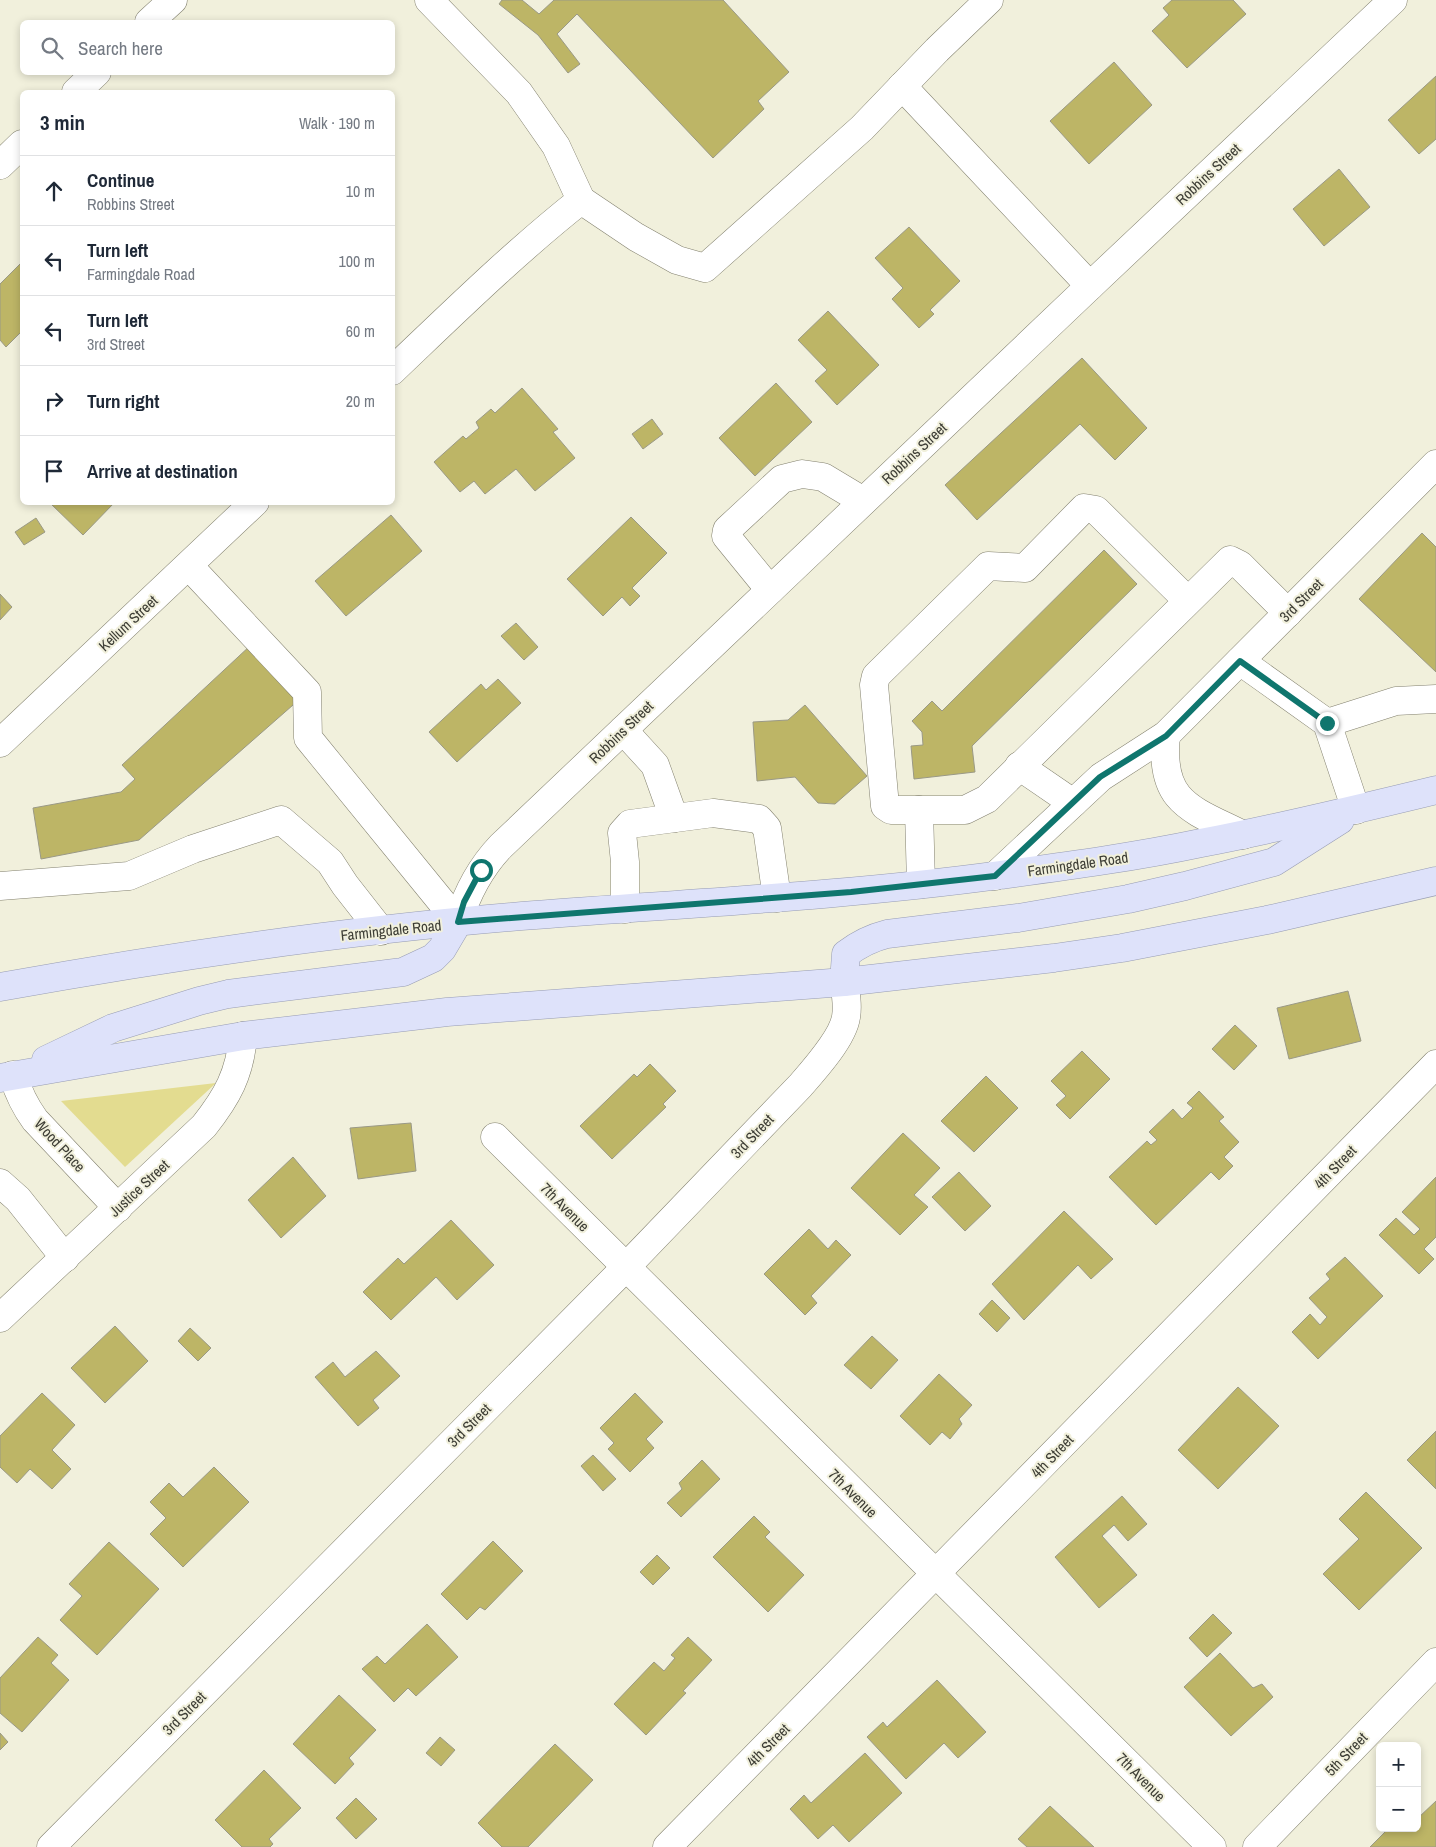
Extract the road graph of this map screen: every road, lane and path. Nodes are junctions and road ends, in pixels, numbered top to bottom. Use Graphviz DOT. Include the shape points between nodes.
graph roads {
  1 [pos="429,0"];
  2 [pos="989,0"];
  3 [pos="1393,0"];
  4 [pos="94,75"];
  5 [pos="902,86"];
  6 [pos="78,90"];
  7 [pos="20,146"];
  8 [pos="0,165"];
  9 [pos="581,200"];
  10 [pos="1090,286"];
  11 [pos="395,368"];
  12 [pos="1436,464"];
  13 [pos="863,501"];
  14 [pos="252,505"];
  15 [pos="189,566"];
  16 [pos="770,590"];
  17 [pos="1188,601"];
  18 [pos="1288,613"];
  19 [pos="1240,661"];
  20 [pos="1436,699"];
  21 [pos="1327,723"];
  22 [pos="623,730"];
  23 [pos="1166,736"];
  24 [pos="0,743"];
  25 [pos="1019,766"];
  26 [pos="1436,790"];
  27 [pos="1073,803"];
  28 [pos="919,810"];
  29 [pos="1356,810"];
  30 [pos="674,818"];
  31 [pos="1243,835"];
  32 [pos="995,876"];
  33 [pos="1436,881"];
  34 [pos="921,884"];
  35 [pos="0,886"];
  36 [pos="777,898"];
  37 [pos="626,909"];
  38 [pos="458,922"];
  39 [pos="381,931"];
  40 [pos="56,977"];
  41 [pos="844,982"];
  42 [pos="0,987"];
  43 [pos="0,1002"];
  44 [pos="243,1036"];
  45 [pos="1436,1064"];
  46 [pos="7,1076"];
  47 [pos="495,1138"];
  48 [pos="0,1183"];
  49 [pos="118,1208"];
  50 [pos="65,1258"];
  51 [pos="626,1268"];
  52 [pos="0,1318"];
  53 [pos="936,1574"];
  54 [pos="1436,1662"];
  55 [pos="51,1847"];
  56 [pos="667,1847"];
  57 [pos="1212,1847"];
  58 [pos="1256,1847"];
  1 -- 9 [label="street" via="520,93 556,146"];
  2 -- 5 [label="street"];
  3 -- 10 [label="street, Robbins Street"];
  4 -- 6 [label="street"];
  5 -- 9 [label="street" via="862,128 705,268 677,260"];
  5 -- 10 [label="street"];
  7 -- 8 [label="street"];
  9 -- 11 [label="street" via="544,229"];
  10 -- 13 [label="street, Robbins Street"];
  12 -- 18 [label="street, 3rd Street"];
  13 -- 16 [label="street, Robbins Street"];
  13 -- 16 [label="street" via="823,477 802,474 782,479 728,530 726,536"];
  14 -- 15 [label="street, Kellum Street"];
  15 -- 24 [label="street, Kellum Street"];
  15 -- 38 [label="street" via="307,692 308,738"];
  16 -- 22 [label="street, Robbins Street"];
  17 -- 18 [label="street" via="1230,560 1240,565"];
  17 -- 25 [label="street"];
  17 -- 28 [label="street" via="1096,510 1084,508 1025,568 988,566 876,676 874,685 885,806 891,810"];
  18 -- 19 [label="street, 3rd Street"];
  19 -- 21 [label="street"];
  19 -- 23 [label="street, 3rd Street"];
  20 -- 21 [label="street" via="1396,701"];
  21 -- 29 [label="street"];
  22 -- 30 [label="street" via="655,765"];
  22 -- 38 [label="street, Robbins Street" via="490,858 464,902"];
  23 -- 27 [label="street, 3rd Street" via="1100,777"];
  23 -- 31 [label="street" via="1166,768 1181,801 1192,810"];
  25 -- 27 [label="street"];
  25 -- 28 [label="street" via="986,799 965,810"];
  26 -- 29 [label="main road, Farmingdale Road"];
  27 -- 32 [label="street, 3rd Street"];
  28 -- 34 [label="street"];
  29 -- 31 [label="main road, Farmingdale Road"];
  29 -- 41 [label="main road" via="1274,862 1231,875 1128,899 870,938 846,954"];
  30 -- 36 [label="street" via="713,813 759,819 767,828"];
  30 -- 37 [label="street" via="630,824 622,834"];
  31 -- 32 [label="main road, Farmingdale Road" via="1134,856"];
  32 -- 34 [label="main road, Farmingdale Road"];
  33 -- 41 [label="main road" via="1267,920 1122,948 981,968"];
  34 -- 36 [label="main road, Farmingdale Road"];
  35 -- 39 [label="street" via="129,876 193,849 281,820 330,862"];
  36 -- 37 [label="main road, Farmingdale Road"];
  37 -- 38 [label="main road, Farmingdale Road"];
  38 -- 39 [label="main road, Farmingdale Road"];
  38 -- 46 [label="main road" via="442,950 433,958 403,972 228,994 199,1001 113,1028"];
  39 -- 40 [label="main road, Farmingdale Road" via="227,949"];
  40 -- 42 [label="main road, Farmingdale Road"];
  40 -- 43 [label="main road"];
  41 -- 44 [label="main road" via="447,1012"];
  41 -- 51 [label="street, 3rd Street" via="846,1020 826,1058"];
  44 -- 46 [label="main road"];
  44 -- 49 [label="street, Justice Street" via="236,1075 220,1106 204,1126"];
  45 -- 53 [label="street, 4th Street"];
  46 -- 49 [label="street, Wood Place" via="35,1120"];
  47 -- 51 [label="street, 7th Avenue"];
  48 -- 50 [label="street" via="18,1199"];
  49 -- 50 [label="street, Justice Street"];
  50 -- 52 [label="street, Justice Street"];
  51 -- 53 [label="street, 7th Avenue"];
  51 -- 55 [label="street, 3rd Street"];
  53 -- 56 [label="street, 4th Street"];
  53 -- 57 [label="street, 7th Avenue"];
  54 -- 58 [label="street, 5th Street"];
}
